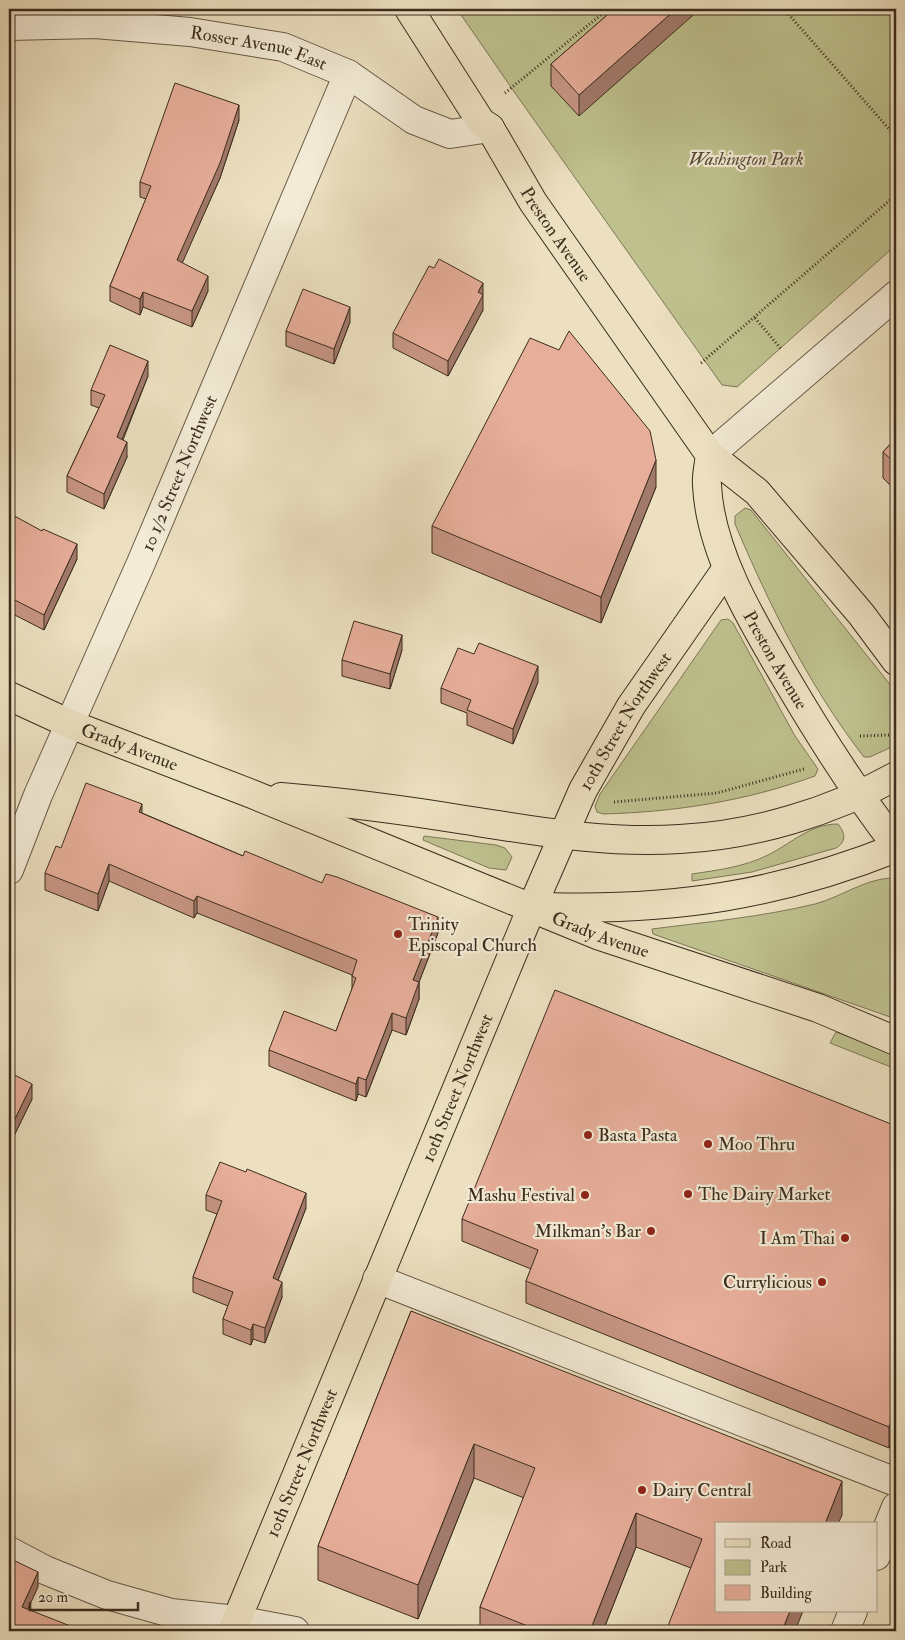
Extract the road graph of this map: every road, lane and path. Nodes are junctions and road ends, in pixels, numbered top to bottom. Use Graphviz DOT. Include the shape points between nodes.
graph roads {
  1 [pos="409,9"];
  2 [pos="608,9"];
  3 [pos="784,9"];
  4 [pos="9,26"];
  5 [pos="348,74"];
  6 [pos="506,93"];
  7 [pos="490,128"];
  8 [pos="896,137"];
  9 [pos="896,194"];
  10 [pos="896,295"];
  11 [pos="755,318"];
  12 [pos="701,363"];
  13 [pos="802,374"];
  14 [pos="710,455"];
  15 [pos="727,568"];
  16 [pos="896,661"];
  17 [pos="9,696"];
  18 [pos="70,724"];
  19 [pos="896,730"];
  20 [pos="858,736"];
  21 [pos="808,768"];
  22 [pos="896,776"];
  23 [pos="252,794"];
  24 [pos="861,796"];
  25 [pos="605,802"];
  26 [pos="563,835"];
  27 [pos="896,846"];
  28 [pos="9,870"];
  29 [pos="532,907"];
  30 [pos="896,1041"];
  31 [pos="378,1279"];
  32 [pos="896,1482"];
  33 [pos="896,1507"];
  34 [pos="9,1551"];
  35 [pos="878,1551"];
  36 [pos="854,1612"];
  37 [pos="234,1626"];
  38 [pos="295,1631"];
  39 [pos="845,1631"];
  1 -- 7 [label="main road, Preston Avenue" via="481,122"];
  2 -- 6 [label="path"];
  3 -- 8 [label="path"];
  4 -- 5 [label="street, Rosser Avenue East" via="95,24 190,32 283,47"];
  5 -- 7 [label="street, Rosser Avenue East" via="414,120 450,134"];
  5 -- 18 [label="street, 10 1/2 Street Northwest"];
  7 -- 14 [label="main road, Preston Avenue" via="534,202"];
  9 -- 11 [label="path"];
  10 -- 13 [label="street"];
  11 -- 12 [label="path"];
  11 -- 13 [label="path"];
  13 -- 14 [label="street"];
  14 -- 15 [label="main road, Preston Avenue" via="706,484 710,512"];
  14 -- 16 [label="main road, Preston Avenue" via="757,492 861,614"];
  15 -- 24 [label="main road, Preston Avenue" via="761,636 808,717"];
  15 -- 26 [label="main road, 10th Street Northwest" via="631,706 583,790"];
  17 -- 18 [label="main road, Grady Avenue"];
  18 -- 23 [label="main road, Grady Avenue"];
  18 -- 28 [label="street, 10 1/2 Street Northwest"];
  19 -- 20 [label="path" via="889,735"];
  21 -- 25 [label="path" via="717,792"];
  22 -- 24 [label="main road, Grady Avenue"];
  23 -- 26 [label="main road, Grady Avenue" via="368,804"];
  23 -- 29 [label="main road, Grady Avenue"];
  24 -- 26 [label="main road, Grady Avenue" via="798,818 720,834 680,839"];
  24 -- 27 [label="main road, Preston Avenue"];
  26 -- 29 [label="main road, 10th Street Northwest"];
  27 -- 29 [label="main road" via="851,866 743,894 649,907"];
  29 -- 30 [label="main road, Grady Avenue" via="600,936 818,1008"];
  29 -- 31 [label="main road, 10th Street Northwest"];
  31 -- 32 [label="street"];
  31 -- 37 [label="main road, 10th Street Northwest"];
  33 -- 35 [label="street"];
  34 -- 37 [label="street" via="45,1570 107,1595"];
  36 -- 39 [label="street"];
  37 -- 38 [label="street"];
}
